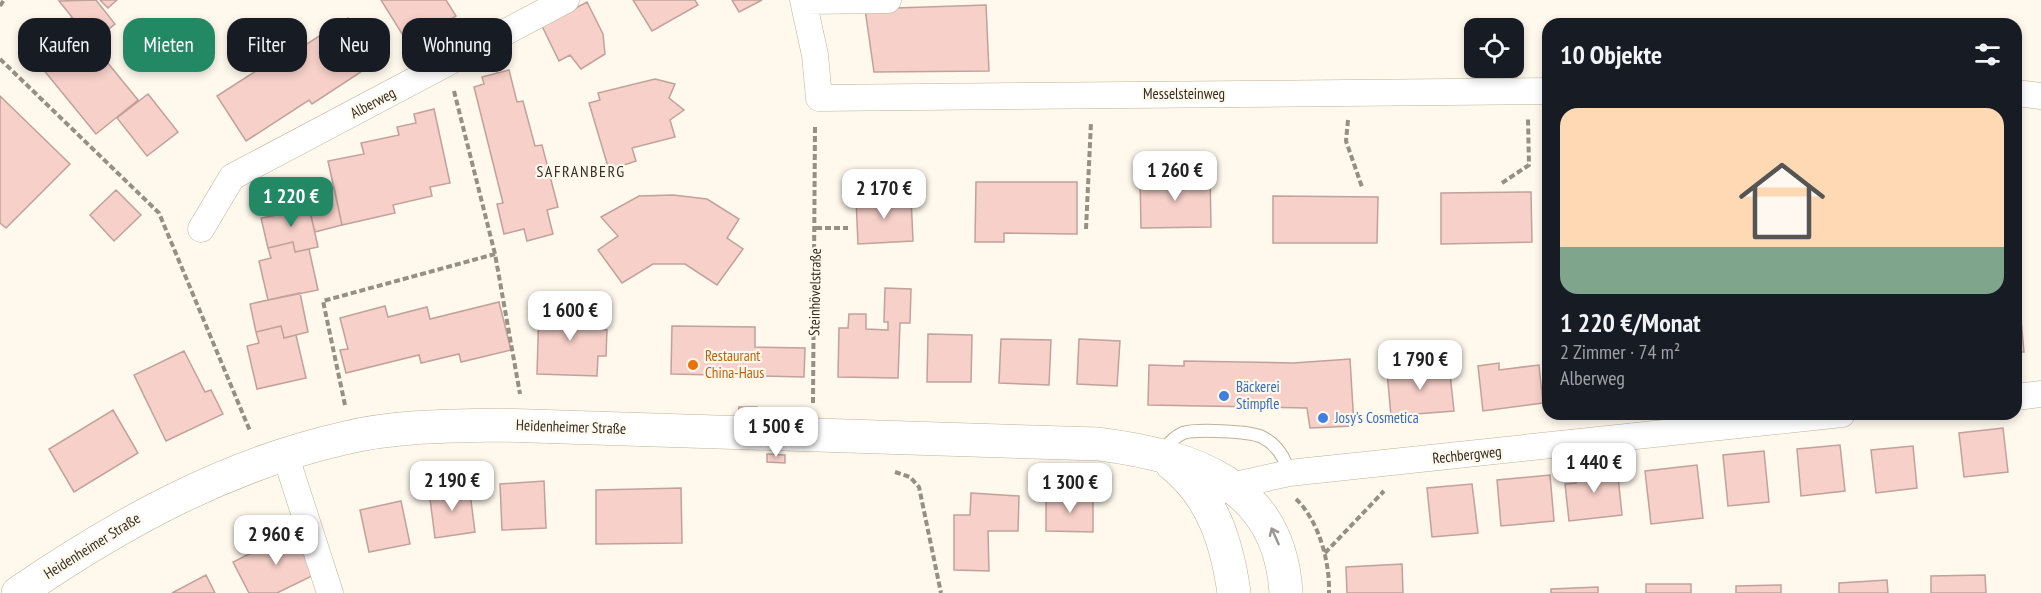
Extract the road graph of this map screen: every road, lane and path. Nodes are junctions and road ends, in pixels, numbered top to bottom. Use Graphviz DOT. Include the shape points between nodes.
graph roads {
  1 [pos="4,0"];
  2 [pos="566,0"];
  3 [pos="888,0"];
  4 [pos="803,1"];
  5 [pos="0,6"];
  6 [pos="512,29"];
  7 [pos="0,59"];
  8 [pos="432,72"];
  9 [pos="449,72"];
  10 [pos="1538,91"];
  11 [pos="1350,93"];
  12 [pos="1092,94"];
  13 [pos="2022,94"];
  14 [pos="2041,96"];
  15 [pos="819,98"];
  16 [pos="1502,183"];
  17 [pos="1362,187"];
  18 [pos="816,228"];
  19 [pos="848,228"];
  20 [pos="201,229"];
  21 [pos="1086,229"];
  22 [pos="495,254"];
  23 [pos="2041,394"];
  24 [pos="521,396"];
  25 [pos="2022,396"];
  26 [pos="345,405"];
  27 [pos="813,405"];
  28 [pos="1786,420"];
  29 [pos="250,431"];
  30 [pos="285,454"];
  31 [pos="1161,456"];
  32 [pos="1382,463"];
  33 [pos="891,471"];
  34 [pos="1289,473"];
  35 [pos="1218,493"];
  36 [pos="1325,553"];
  37 [pos="18,593"];
  38 [pos="330,593"];
  39 [pos="941,593"];
  40 [pos="1234,593"];
  41 [pos="1286,593"];
  1 -- 5 [label="path"];
  2 -- 6 [label="street, Alberweg"];
  3 -- 4 [label="street"];
  4 -- 15 [label="street" via="815,55"];
  7 -- 29 [label="path" via="159,213"];
  8 -- 20 [label="street, Alberweg" via="232,177"];
  9 -- 22 [label="path"];
  10 -- 11 [label="street, Messelsteinweg"];
  10 -- 16 [label="path" via="1529,165"];
  11 -- 12 [label="street, Messelsteinweg"];
  11 -- 17 [label="path" via="1347,141"];
  12 -- 15 [label="street, Messelsteinweg"];
  12 -- 21 [label="path"];
  13 -- 14 [label="street"];
  15 -- 18 [label="path, Steinhövelstraße" via="815,120"];
  18 -- 19 [label="path"];
  18 -- 27 [label="path, Steinhövelstraße"];
  22 -- 24 [label="path"];
  22 -- 26 [label="path" via="323,301"];
  23 -- 25 [label="street"];
  28 -- 32 [label="street, Rechbergweg"];
  30 -- 31 [label="main road, Heidenheimer Straße" via="346,437 499,425 1098,444"];
  30 -- 37 [label="main road, Heidenheimer Straße" via="157,506"];
  30 -- 38 [label="street"];
  31 -- 34 [label="lane" via="1168,444 1183,433 1250,434 1264,437 1275,446"];
  31 -- 35 [label="main road, Heidenheimer Straße" via="1184,475"];
  32 -- 34 [label="street, Rechbergweg"];
  32 -- 36 [label="path" via="1384,493"];
  33 -- 39 [label="path" via="910,477 919,487"];
  34 -- 35 [label="street, Rechbergweg"];
  35 -- 40 [label="main road, Heidenheimer Straße"];
  41 -- 35 [label="main road, Heidenheimer Straße, one-way" via="1282,554 1275,534 1253,502"];
}
